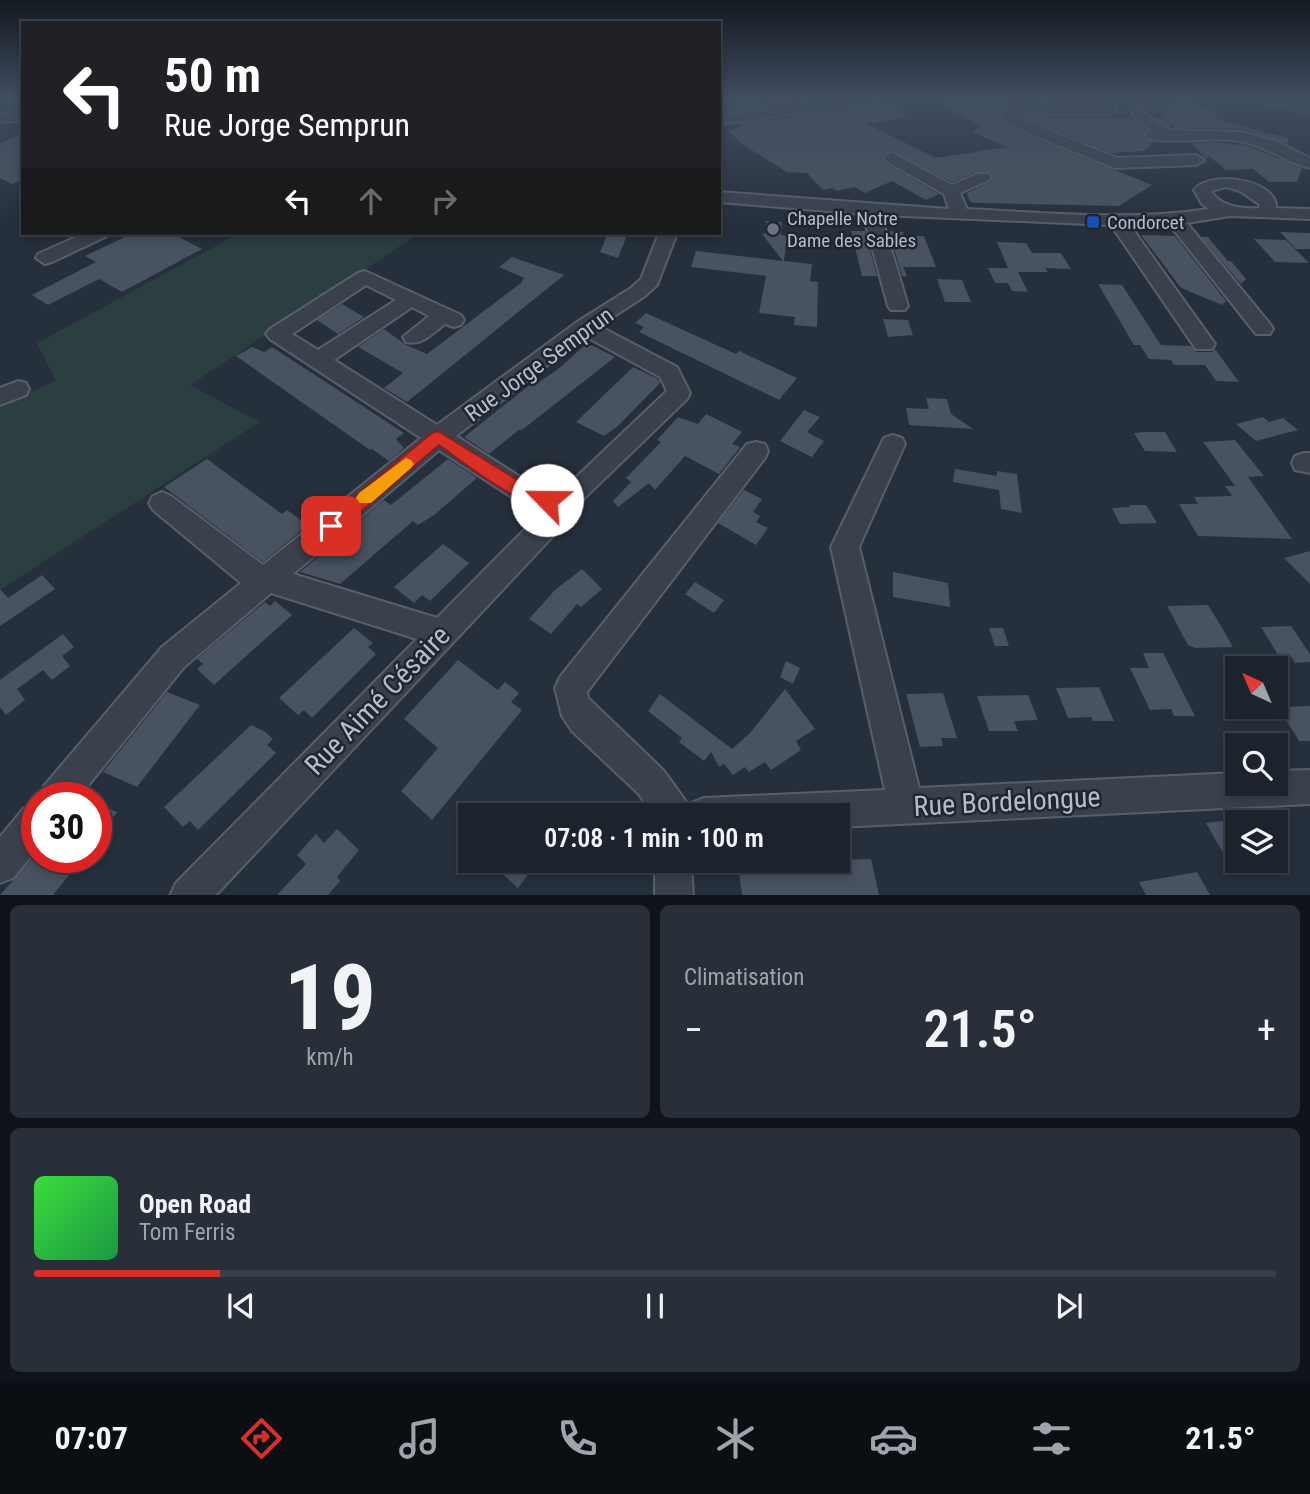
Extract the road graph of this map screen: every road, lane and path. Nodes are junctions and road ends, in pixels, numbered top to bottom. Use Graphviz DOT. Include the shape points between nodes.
graph roads {
  1 [pos="1057,140"];
  2 [pos="1166,140"];
  3 [pos="1252,140"];
  4 [pos="892,158"];
  5 [pos="1189,160"];
  6 [pos="1310,163"];
  7 [pos="984,177"];
  8 [pos="1233,184"];
  9 [pos="951,191"];
  10 [pos="1206,192"];
  11 [pos="721,197"];
  12 [pos="1264,206"];
  13 [pos="870,207"];
  14 [pos="1310,208"];
  15 [pos="1228,211"];
  16 [pos="1310,214"];
  17 [pos="960,215"];
  18 [pos="1183,218"];
  19 [pos="1117,220"];
  20 [pos="95,235"];
  21 [pos="667,235"];
  22 [pos="45,258"];
  23 [pos="411,299"];
  24 [pos="898,306"];
  25 [pos="584,327"];
  26 [pos="1264,329"];
  27 [pos="414,337"];
  28 [pos="1205,344"];
  29 [pos="318,360"];
  30 [pos="438,437"];
  31 [pos="893,444"];
  32 [pos="755,452"];
  33 [pos="162,503"];
  34 [pos="562,503"];
  35 [pos="268,579"];
  36 [pos="442,633"];
  37 [pos="69,782"];
  38 [pos="1310,787"];
  39 [pos="666,803"];
  40 [pos="906,806"];
  41 [pos="850,809"];
  42 [pos="21,840"];
  43 [pos="0,865"];
  44 [pos="673,873"];
  45 [pos="189,895"];
  46 [pos="674,895"];
  1 -- 5 [label="street" via="1115,163"];
  2 -- 5 [label="street"];
  3 -- 6 [label="street"];
  4 -- 9 [label="street"];
  5 -- 8 [label="street"];
  5 -- 10 [label="street"];
  7 -- 9 [label="street"];
  8 -- 10 [label="street"];
  8 -- 12 [label="street" via="1251,190"];
  9 -- 17 [label="street"];
  10 -- 15 [label="street"];
  10 -- 18 [label="street" via="1203,207"];
  11 -- 13 [label="street"];
  12 -- 14 [label="street"];
  12 -- 15 [label="street" via="1247,214"];
  12 -- 16 [label="street"];
  13 -- 17 [label="street"];
  13 -- 24 [label="street"];
  15 -- 18 [label="street"];
  17 -- 19 [label="street"];
  18 -- 19 [label="street"];
  18 -- 26 [label="street"];
  19 -- 28 [label="street"];
  20 -- 22 [label="street"];
  21 -- 25 [label="street, Rue Jorge Semprun" via="650,281"];
  23 -- 27 [label="street" via="449,317"];
  23 -- 29 [label="street"];
  23 -- 29 [label="street" via="365,277 277,334"];
  25 -- 30 [label="street, Rue Jorge Semprun"];
  25 -- 34 [label="street, Rue Aimé Césaire" via="669,372 678,393"];
  29 -- 30 [label="street"];
  30 -- 34 [label="street" via="533,498"];
  30 -- 35 [label="street, Rue Jorge Semprun"];
  31 -- 40 [label="street" via="845,547"];
  32 -- 39 [label="street" via="571,688 573,705 584,719 651,782"];
  33 -- 35 [label="street" via="251,574"];
  34 -- 36 [label="street, Rue Aimé Césaire" via="559,512"];
  35 -- 36 [label="street"];
  35 -- 37 [label="street, Rue Jorge Semprun" via="173,657"];
  36 -- 45 [label="street, Rue Aimé Césaire"];
  38 -- 40 [label="street, Rue Bordelongue"];
  40 -- 41 [label="street, Rue Bordelongue"];
  42 -- 43 [label="street"];
  44 -- 46 [label="street"];
}
